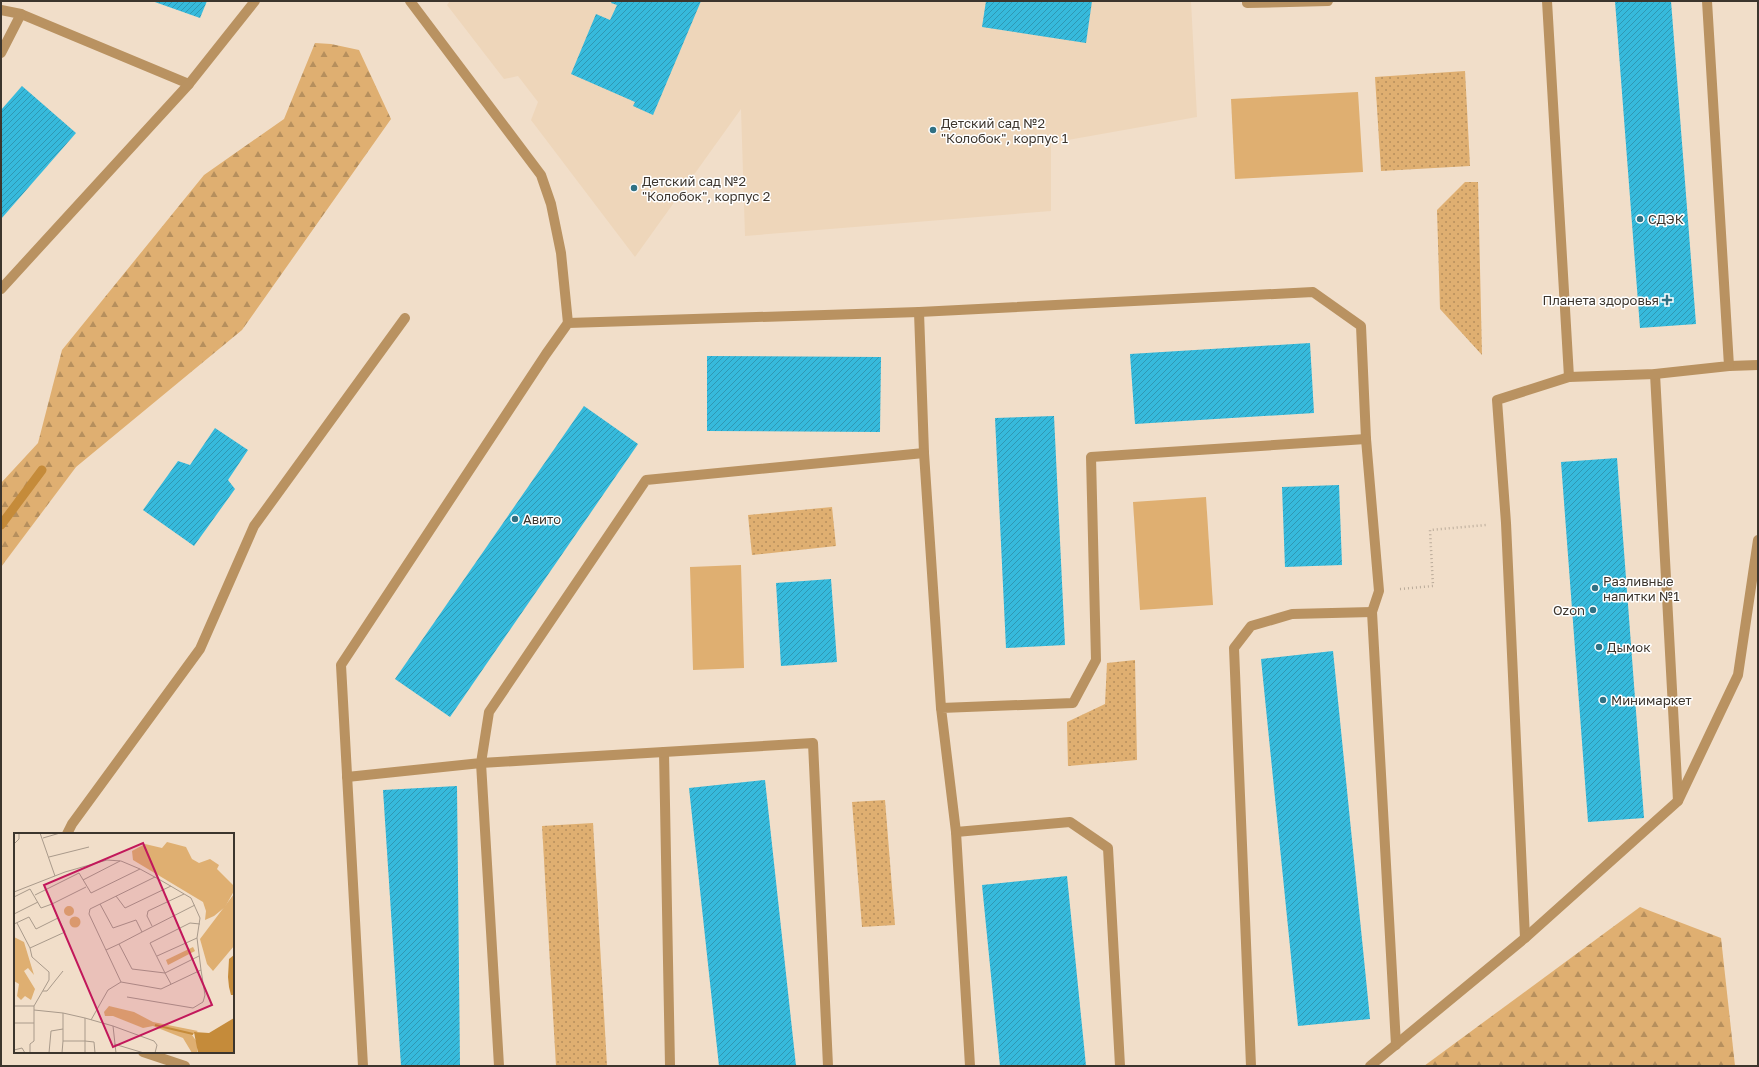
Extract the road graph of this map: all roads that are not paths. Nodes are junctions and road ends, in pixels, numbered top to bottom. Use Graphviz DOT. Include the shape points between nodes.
graph roads {
  1 [pos="255,1"];
  2 [pos="410,1"];
  3 [pos="1247,1"];
  4 [pos="1328,1"];
  5 [pos="1547,1"];
  6 [pos="1707,1"];
  7 [pos="1,10"];
  8 [pos="21,14"];
  9 [pos="1,53"];
  10 [pos="189,84"];
  11 [pos="1,289"];
  12 [pos="919,312"];
  13 [pos="405,318"];
  14 [pos="568,323"];
  15 [pos="1758,365"];
  16 [pos="1729,366"];
  17 [pos="1655,374"];
  18 [pos="1569,377"];
  19 [pos="1366,439"];
  20 [pos="924,453"];
  21 [pos="1758,540"];
  22 [pos="1372,612"];
  23 [pos="941,708"];
  24 [pos="664,752"];
  25 [pos="482,764"];
  26 [pos="347,777"];
  27 [pos="1678,801"];
  28 [pos="956,832"];
  29 [pos="68,833"];
  30 [pos="1525,938"];
  31 [pos="1396,1045"];
  32 [pos="146,1053"];
  33 [pos="185,1066"];
  34 [pos="363,1066"];
  35 [pos="498,1066"];
  36 [pos="670,1066"];
  37 [pos="828,1066"];
  38 [pos="970,1066"];
  39 [pos="1120,1066"];
  40 [pos="1251,1066"];
  41 [pos="1370,1066"];
  1 -- 10 [label="street"];
  2 -- 14 [label="street" via="541,175 551,204 561,253"];
  3 -- 4 [label="street"];
  5 -- 18 [label="street"];
  6 -- 16 [label="street"];
  7 -- 8 [label="street"];
  8 -- 9 [label="street"];
  8 -- 10 [label="street"];
  10 -- 11 [label="street"];
  12 -- 14 [label="street"];
  12 -- 19 [label="street" via="1313,292 1361,326"];
  12 -- 20 [label="street"];
  13 -- 29 [label="street" via="254,526 200,649"];
  14 -- 26 [label="street" via="341,665"];
  15 -- 16 [label="street"];
  16 -- 17 [label="street"];
  17 -- 18 [label="street"];
  17 -- 27 [label="street"];
  18 -- 30 [label="street" via="1497,400 1506,523"];
  19 -- 22 [label="street" via="1380,591"];
  19 -- 23 [label="street" via="1091,457 1096,660 1073,703"];
  20 -- 23 [label="street"];
  20 -- 25 [label="street" via="646,480 489,712"];
  21 -- 27 [label="street" via="1738,674"];
  22 -- 31 [label="street"];
  22 -- 40 [label="street" via="1292,614 1250,626 1234,648"];
  23 -- 28 [label="street"];
  24 -- 25 [label="street"];
  24 -- 36 [label="street"];
  24 -- 37 [label="street" via="813,743"];
  25 -- 26 [label="street"];
  25 -- 35 [label="street"];
  26 -- 34 [label="street"];
  27 -- 30 [label="street"];
  28 -- 38 [label="street"];
  28 -- 39 [label="street" via="1070,822 1108,848"];
  30 -- 31 [label="street"];
  31 -- 41 [label="street"];
  32 -- 33 [label="street"];
}
